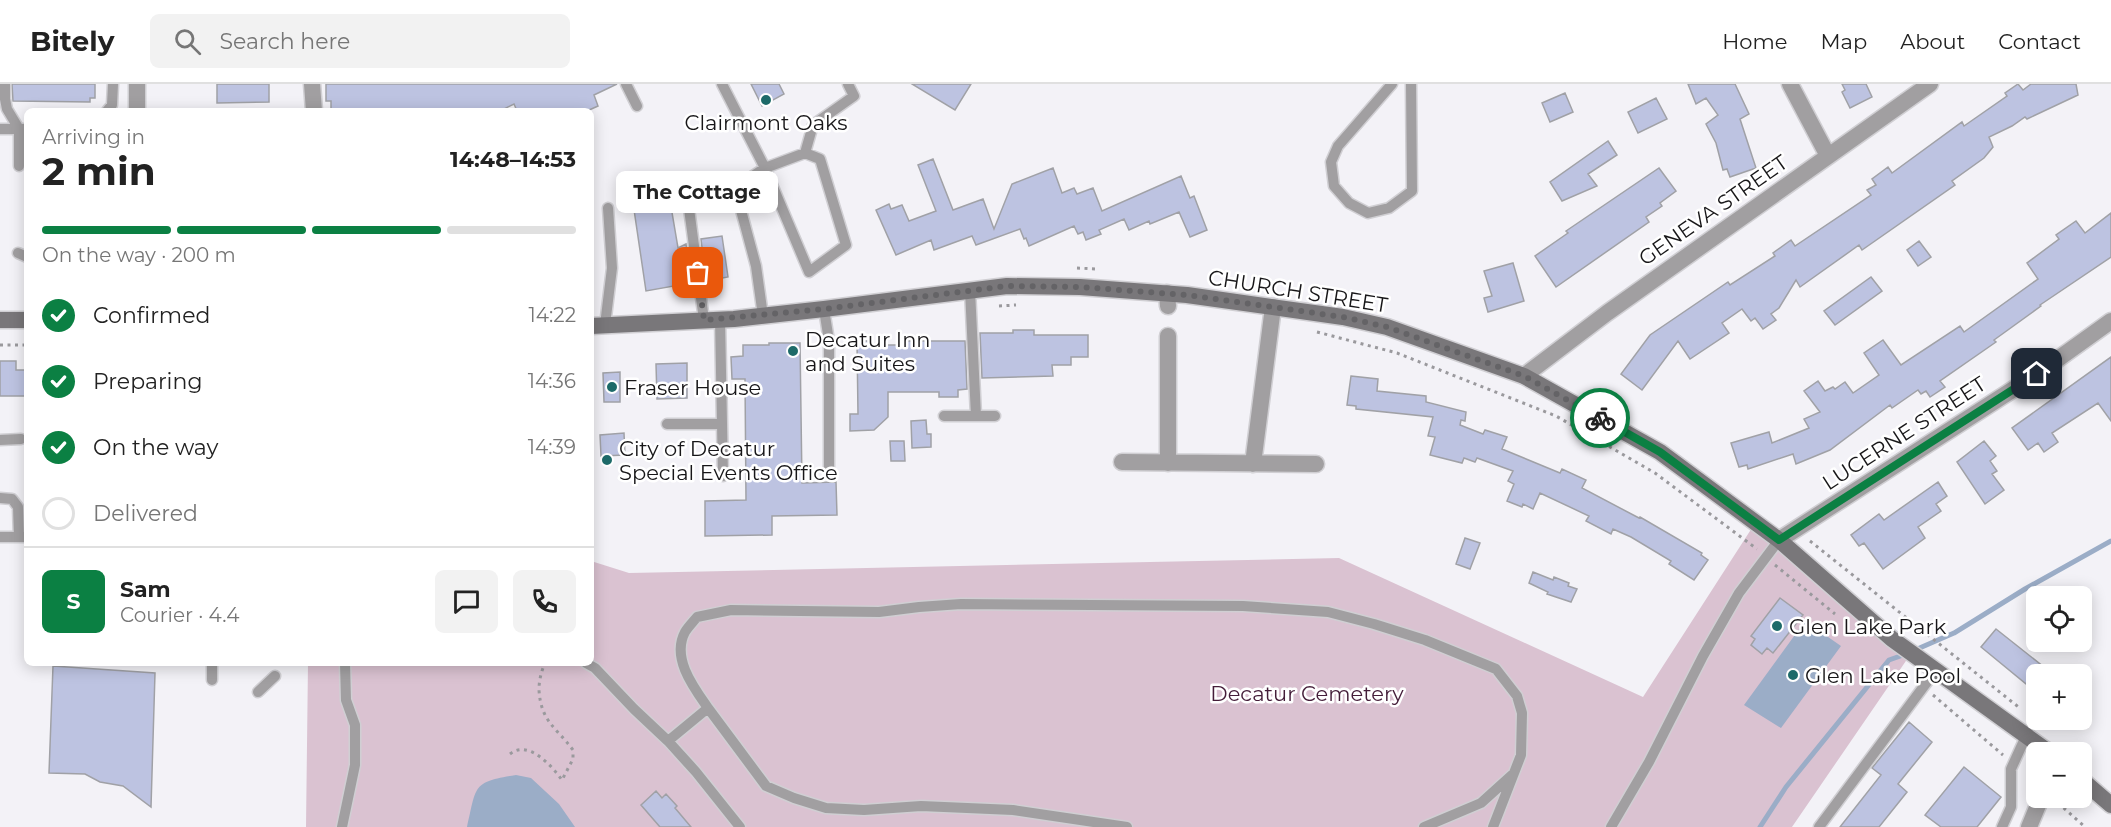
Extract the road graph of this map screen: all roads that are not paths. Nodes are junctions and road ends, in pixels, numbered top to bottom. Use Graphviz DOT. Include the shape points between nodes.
graph roads {
  1 [pos="5,84"];
  2 [pos="113,84"];
  3 [pos="137,84"];
  4 [pos="312,84"];
  5 [pos="626,84"];
  6 [pos="722,84"];
  7 [pos="848,84"];
  8 [pos="1392,84"];
  9 [pos="1411,84"];
  10 [pos="1790,84"];
  11 [pos="1930,84"];
  12 [pos="637,106"];
  13 [pos="110,108"];
  14 [pos="137,108"];
  15 [pos="314,108"];
  16 [pos="0,129"];
  17 [pos="23,129"];
  18 [pos="805,153"];
  19 [pos="1828,156"];
  20 [pos="19,166"];
  21 [pos="765,168"];
  22 [pos="685,179"];
  23 [pos="608,208"];
  24 [pos="970,290"];
  25 [pos="1273,307"];
  26 [pos="824,309"];
  27 [pos="763,316"];
  28 [pos="0,320"];
  29 [pos="24,320"];
  30 [pos="712,320"];
  31 [pos="2111,321"];
  32 [pos="598,325"];
  33 [pos="1167,336"];
  34 [pos="1524,376"];
  35 [pos="976,416"];
  36 [pos="995,416"];
  37 [pos="944,417"];
  38 [pos="666,424"];
  39 [pos="722,424"];
  40 [pos="21,439"];
  41 [pos="0,440"];
  42 [pos="1122,462"];
  43 [pos="1168,463"];
  44 [pos="1253,464"];
  45 [pos="1316,464"];
  46 [pos="829,467"];
  47 [pos="723,476"];
  48 [pos="0,498"];
  49 [pos="0,537"];
  50 [pos="23,537"];
  51 [pos="1779,540"];
  52 [pos="212,666"];
  53 [pos="345,666"];
  54 [pos="591,666"];
  55 [pos="1936,670"];
  56 [pos="275,676"];
  57 [pos="212,680"];
  58 [pos="258,692"];
  59 [pos="708,708"];
  60 [pos="2026,736"];
  61 [pos="668,741"];
  62 [pos="2043,742"];
  63 [pos="1515,773"];
  64 [pos="2092,789"];
  65 [pos="2111,805"];
  66 [pos="2038,808"];
  67 [pos="342,827"];
  68 [pos="740,827"];
  69 [pos="1127,827"];
  70 [pos="1424,827"];
  71 [pos="1493,827"];
  72 [pos="1611,827"];
  73 [pos="1819,827"];
  74 [pos="2002,827"];
  75 [pos="2030,827"];
  1 -- 17 [label="lane" via="7,109"];
  2 -- 13 [label="lane"];
  3 -- 14 [label="street"];
  4 -- 15 [label="street"];
  5 -- 12 [label="lane"];
  6 -- 21 [label="lane"];
  7 -- 18 [label="lane" via="854,96 813,125"];
  8 -- 9 [label="lane" via="1338,146 1331,162 1334,186 1349,203 1368,213 1389,208 1412,191"];
  10 -- 19 [label="street"];
  11 -- 19 [label="street, GENEVA STREET"];
  16 -- 17 [label="lane"];
  17 -- 20 [label="lane"];
  18 -- 21 [label="lane"];
  18 -- 21 [label="lane" via="820,159 846,245 809,272"];
  19 -- 34 [label="street, GENEVA STREET"];
  21 -- 27 [label="lane" via="735,188 756,266"];
  22 -- 30 [label="lane"];
  23 -- 32 [label="lane" via="612,268"];
  24 -- 25 [label="main road, CHURCH STREET" via="1071,286 1167,299"];
  24 -- 26 [label="main road, CHURCH STREET"];
  24 -- 35 [label="lane"];
  25 -- 34 [label="main road, CHURCH STREET" via="1387,327"];
  25 -- 44 [label="street"];
  26 -- 27 [label="main road, CHURCH STREET"];
  26 -- 46 [label="lane" via="829,341"];
  27 -- 30 [label="main road, CHURCH STREET"];
  28 -- 29 [label="main road"];
  30 -- 32 [label="main road, CHURCH STREET"];
  30 -- 39 [label="lane"];
  31 -- 51 [label="street, LUCERNE STREET" via="2037,374"];
  33 -- 43 [label="street"];
  34 -- 51 [label="main road, CHURCH STREET" via="1660,452"];
  35 -- 36 [label="lane"];
  35 -- 37 [label="lane"];
  38 -- 39 [label="lane"];
  39 -- 47 [label="lane"];
  40 -- 41 [label="lane"];
  42 -- 43 [label="street"];
  43 -- 44 [label="street"];
  44 -- 45 [label="street"];
  48 -- 50 [label="lane" via="12,499 18,507"];
  49 -- 50 [label="lane"];
  51 -- 55 [label="main road, CHURCH STREET" via="1892,639"];
  51 -- 72 [label="lane" via="1739,593"];
  52 -- 57 [label="lane"];
  53 -- 67 [label="lane" via="346,699 355,725 355,765"];
  54 -- 61 [label="lane"];
  55 -- 60 [label="main road, CHURCH STREET"];
  55 -- 73 [label="lane"];
  56 -- 58 [label="lane"];
  59 -- 61 [label="lane"];
  59 -- 63 [label="lane" via="690,683 684,666 684,633 697,617 731,610 879,612 961,604 1243,606 1328,612 1425,640 1496,669 1517,696 1522,713 1521,756"];
  59 -- 69 [label="lane" via="766,786 826,808 921,806 1013,810"];
  60 -- 62 [label="main road, CHURCH STREET"];
  60 -- 74 [label="lane" via="2011,770 2012,807"];
  61 -- 68 [label="lane"];
  63 -- 70 [label="lane" via="1481,803"];
  63 -- 71 [label="lane"];
  64 -- 65 [label="main road"];
  66 -- 75 [label="street"];
}
